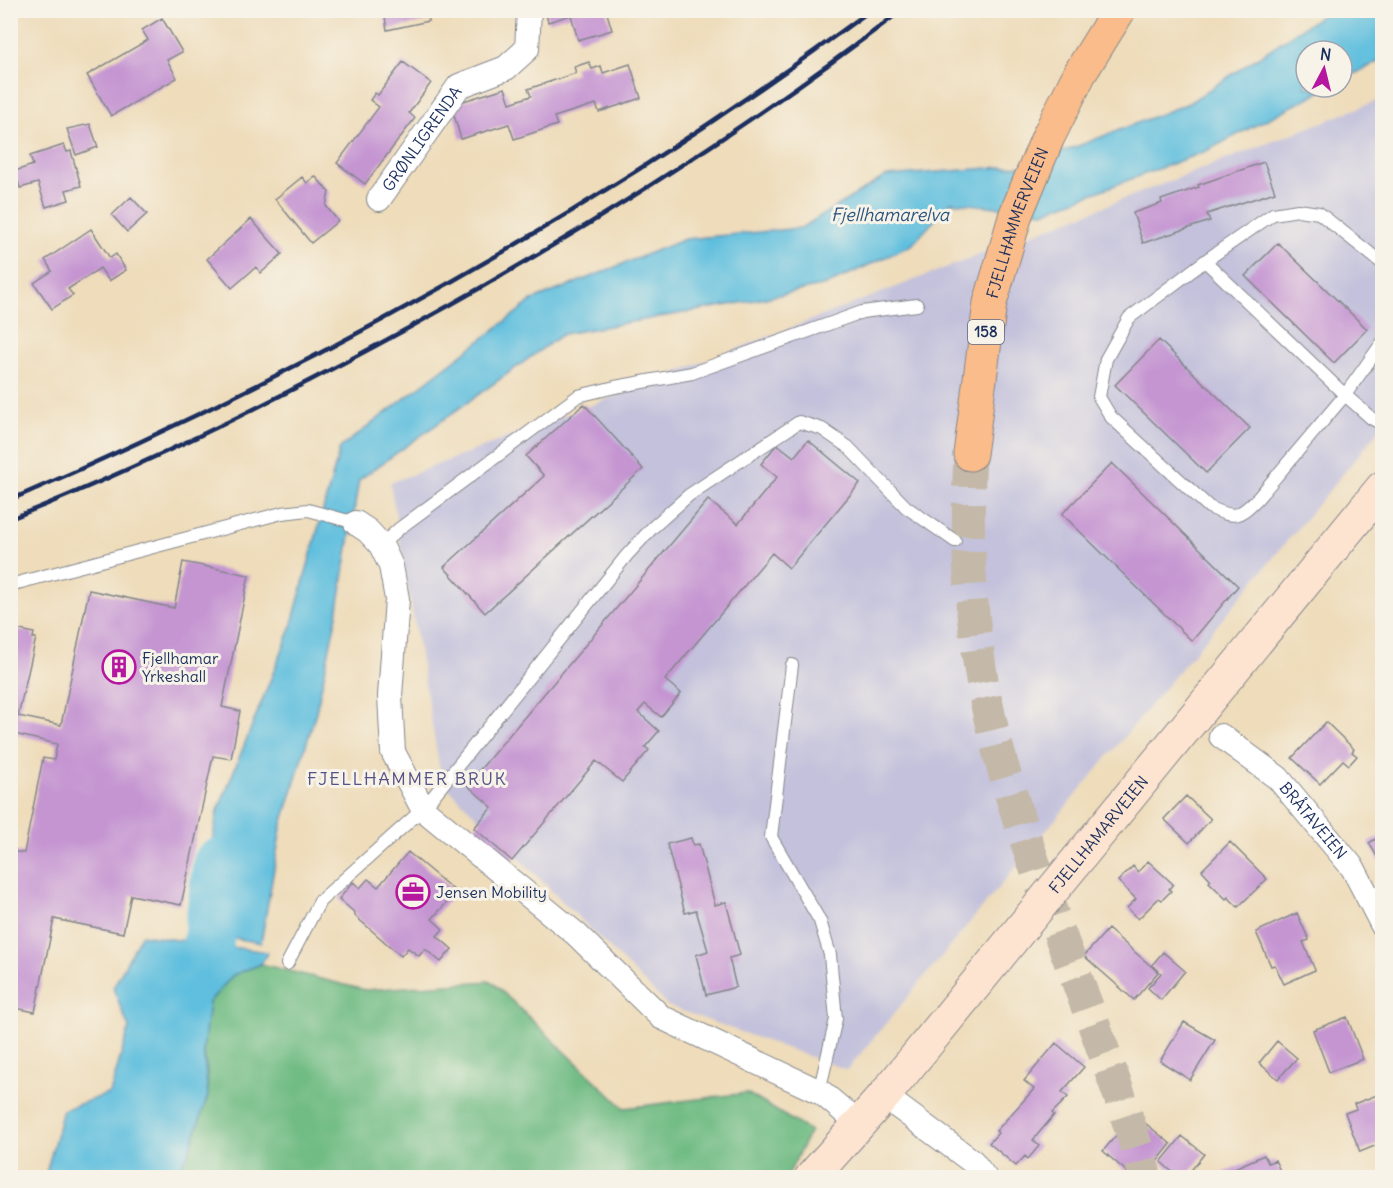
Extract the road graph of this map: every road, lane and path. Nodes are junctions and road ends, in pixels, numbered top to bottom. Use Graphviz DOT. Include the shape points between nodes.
graph roads {
  1 [pos="529,10"];
  2 [pos="1119,10"];
  3 [pos="379,199"];
  4 [pos="1204,261"];
  5 [pos="1383,263"];
  6 [pos="917,305"];
  7 [pos="1383,343"];
  8 [pos="1345,395"];
  9 [pos="1383,424"];
  10 [pos="970,454"];
  11 [pos="1383,488"];
  12 [pos="356,523"];
  13 [pos="955,541"];
  14 [pos="381,545"];
  15 [pos="10,585"];
  16 [pos="792,665"];
  17 [pos="1221,736"];
  18 [pos="423,809"];
  19 [pos="1383,924"];
  20 [pos="287,964"];
  21 [pos="819,1092"];
  22 [pos="884,1096"];
  23 [pos="859,1124"];
  24 [pos="811,1178"];
  25 [pos="985,1178"];
  1 -- 3 [label="street, GRØNLIGRENDA" via="527,49 506,68 459,86"];
  2 -- 10 [label="main road, FJELLHAMMERVEIEN / 158" via="1080,73 1016,214 990,303"];
  4 -- 5 [label="lane" via="1274,214 1298,210 1319,213"];
  4 -- 8 [label="lane"];
  4 -- 8 [label="lane" via="1129,318 1106,359 1102,377 1099,397 1111,417 1209,507 1227,515 1243,513 1258,498"];
  6 -- 14 [label="lane" via="862,312 692,373 578,396"];
  7 -- 8 [label="lane"];
  8 -- 9 [label="lane"];
  11 -- 22 [label="main road, FJELLHAMARVEIEN"];
  12 -- 14 [label="street"];
  12 -- 15 [label="lane" via="308,510 282,513"];
  13 -- 18 [label="lane" via="906,507 848,447 822,429 799,422 689,495 652,528"];
  14 -- 18 [label="street" via="391,566 397,599 390,696 393,752"];
  16 -- 21 [label="lane" via="771,837 820,921 830,955 836,1019"];
  17 -- 19 [label="street, BRÅTAVEIEN" via="1278,778 1353,867"];
  18 -- 20 [label="lane" via="320,901"];
  18 -- 21 [label="street" via="576,934 661,1017"];
  21 -- 23 [label="street"];
  22 -- 23 [label="main road, FJELLHAMARVEIEN"];
  22 -- 25 [label="street" via="973,1162"];
  23 -- 24 [label="main road, FJELLHAMARVEIEN"];
}
